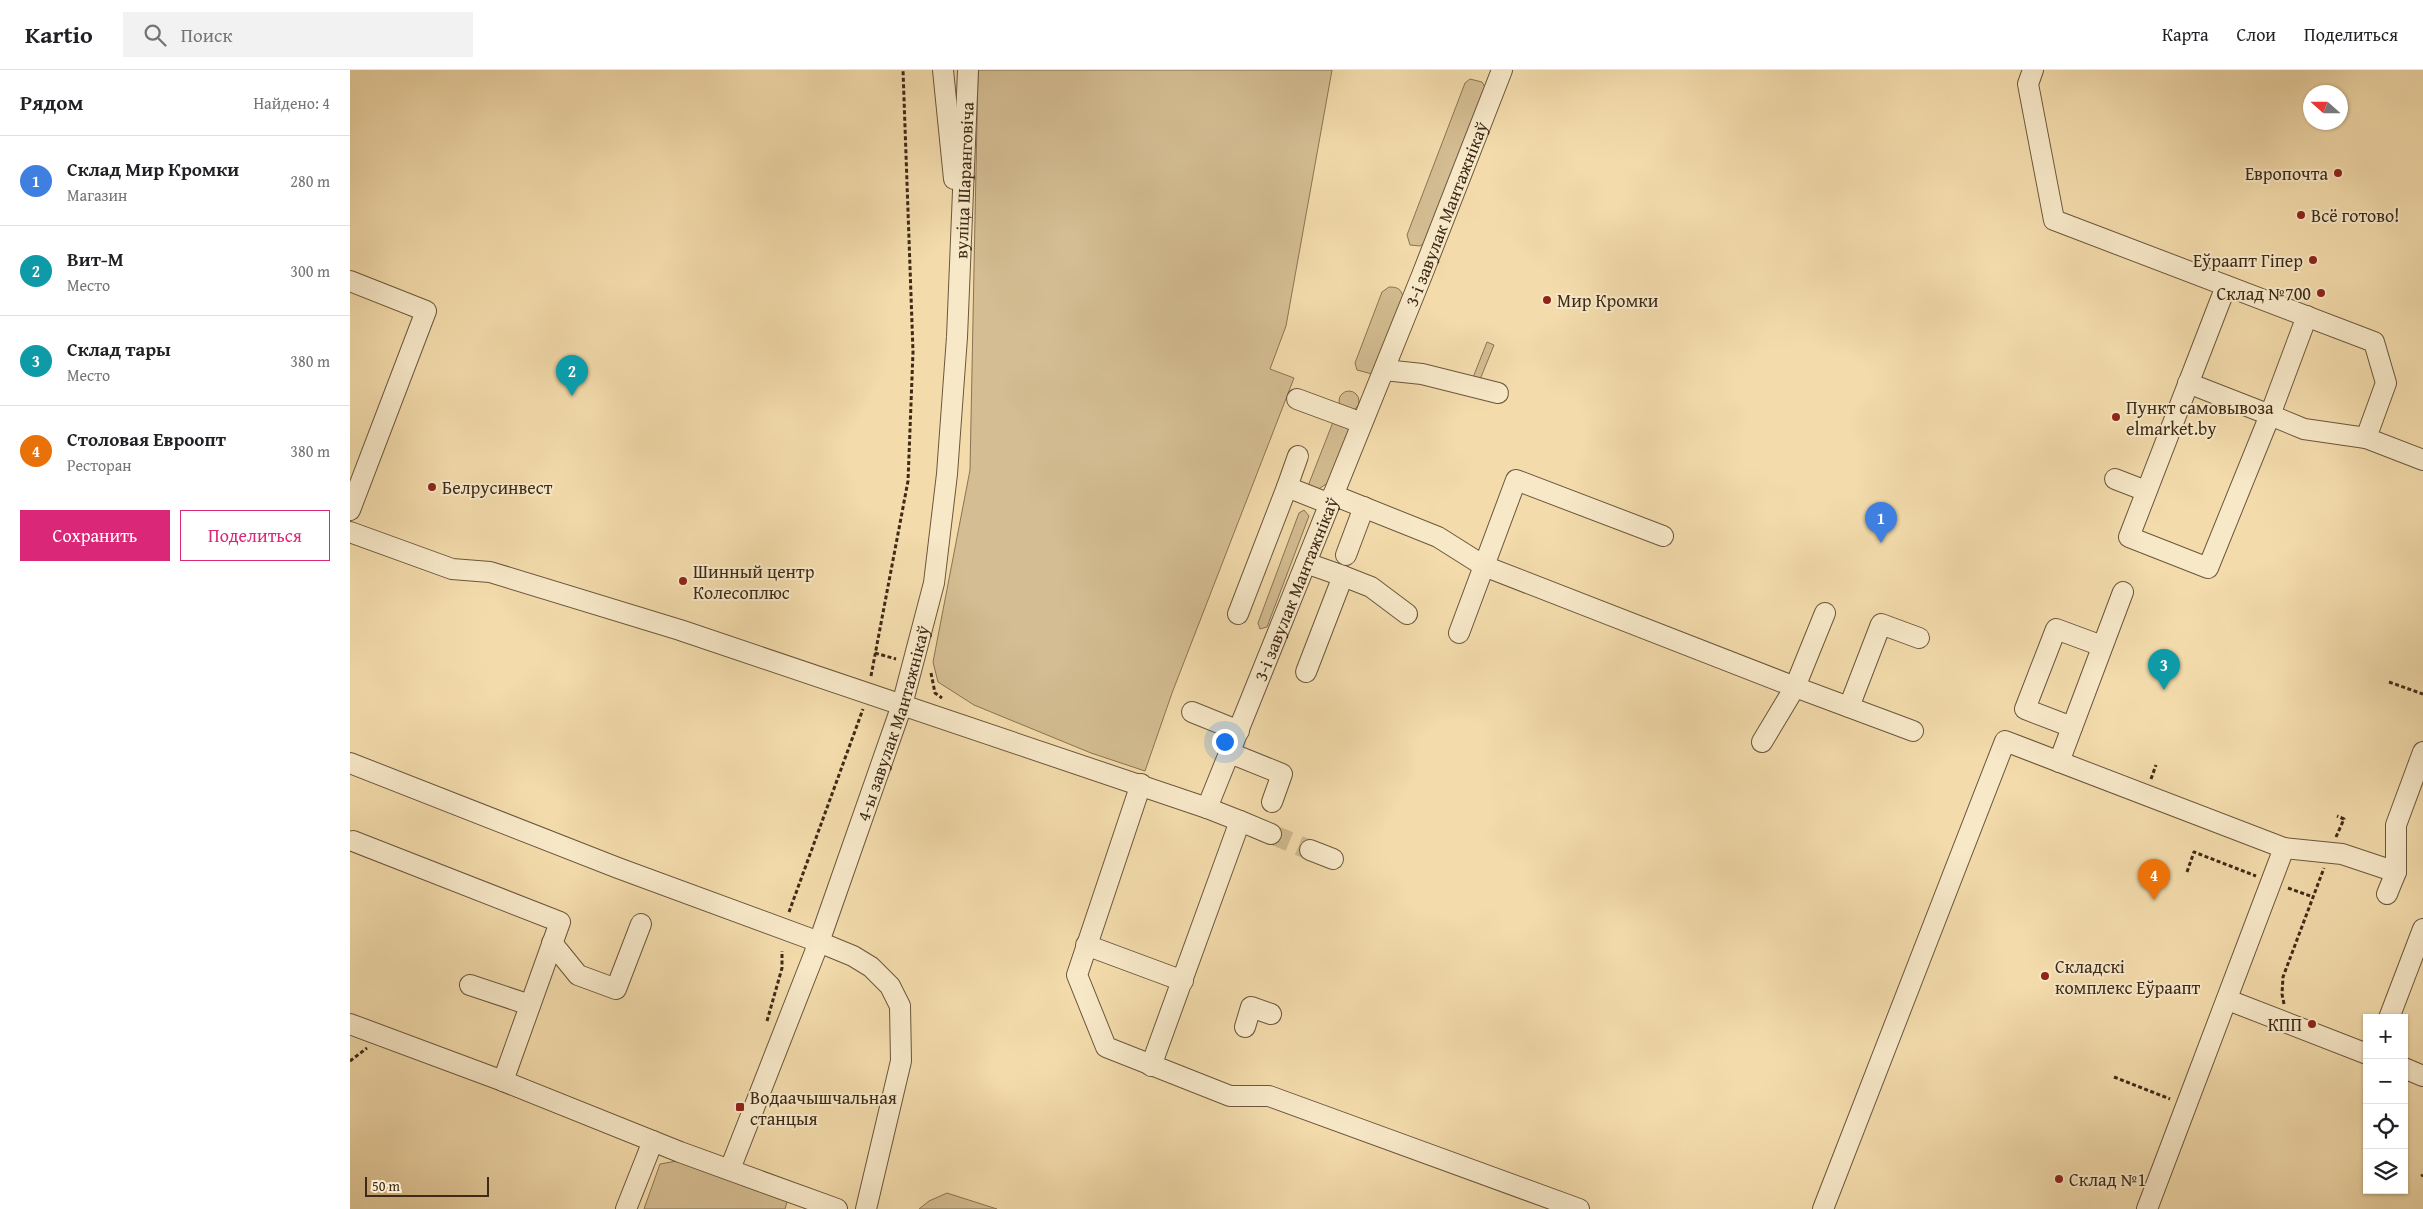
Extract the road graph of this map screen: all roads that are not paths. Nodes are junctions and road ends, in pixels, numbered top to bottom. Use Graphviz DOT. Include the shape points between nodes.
graph roads {
  1 [pos="944,70"];
  2 [pos="968,70"];
  3 [pos="1502,70"];
  4 [pos="2033,70"];
  5 [pos="962,255"];
  6 [pos="350,281"];
  7 [pos="2226,286"];
  8 [pos="2307,316"];
  9 [pos="1384,370"];
  10 [pos="2188,383"];
  11 [pos="1498,393"];
  12 [pos="1297,399"];
  13 [pos="2270,415"];
  14 [pos="1362,423"];
  15 [pos="2366,438"];
  16 [pos="1298,456"];
  17 [pos="2423,460"];
  18 [pos="2115,479"];
  19 [pos="1287,487"];
  20 [pos="2146,491"];
  21 [pos="1332,499"];
  22 [pos="1364,507"];
  23 [pos="350,510"];
  24 [pos="350,532"];
  25 [pos="1662,536"];
  26 [pos="1346,555"];
  27 [pos="1306,563"];
  28 [pos="1484,566"];
  29 [pos="1343,576"];
  30 [pos="2123,592"];
  31 [pos="1825,613"];
  32 [pos="1238,614"];
  33 [pos="1407,614"];
  34 [pos="1459,633"];
  35 [pos="1919,638"];
  36 [pos="2102,646"];
  37 [pos="1306,672"];
  38 [pos="1795,687"];
  39 [pos="902,705"];
  40 [pos="1849,707"];
  41 [pos="1192,712"];
  42 [pos="2072,727"];
  43 [pos="1240,731"];
  44 [pos="1913,731"];
  45 [pos="1762,742"];
  46 [pos="2423,752"];
  47 [pos="1230,753"];
  48 [pos="2059,762"];
  49 [pos="350,763"];
  50 [pos="1141,784"];
  51 [pos="1272,802"];
  52 [pos="1207,808"];
  53 [pos="1240,821"];
  54 [pos="1271,834"];
  55 [pos="353,840"];
  56 [pos="2284,848"];
  57 [pos="1310,850"];
  58 [pos="1333,859"];
  59 [pos="2396,872"];
  60 [pos="2387,894"];
  61 [pos="641,924"];
  62 [pos="2423,929"];
  63 [pos="819,942"];
  64 [pos="552,943"];
  65 [pos="1086,946"];
  66 [pos="1183,981"];
  67 [pos="470,985"];
  68 [pos="2228,1000"];
  69 [pos="530,1005"];
  70 [pos="1270,1014"];
  71 [pos="2391,1014"];
  72 [pos="350,1024"];
  73 [pos="1244,1027"];
  74 [pos="2363,1052"];
  75 [pos="1151,1066"];
  76 [pos="2408,1070"];
  77 [pos="2423,1076"];
  78 [pos="503,1081"];
  79 [pos="652,1141"];
  80 [pos="730,1169"];
  81 [pos="803,1204"];
  82 [pos="626,1209"];
  83 [pos="837,1209"];
  84 [pos="866,1209"];
  85 [pos="1579,1209"];
  86 [pos="1823,1209"];
  87 [pos="2147,1209"];
  1 -- 5 [label="street, вуліца Шаранговіча"];
  2 -- 5 [label="street, вуліца Шаранговіча"];
  3 -- 9 [label="street, 3-і завулак Мантажнікаў"];
  4 -- 7 [label="street" via="2028,84 2054,220"];
  5 -- 39 [label="street, 4-ы завулак Мантажнікаў" via="947,474 934,583"];
  6 -- 23 [label="street" via="426,310"];
  7 -- 8 [label="street"];
  7 -- 10 [label="street"];
  8 -- 13 [label="street"];
  8 -- 15 [label="street" via="2374,342 2386,383"];
  9 -- 11 [label="street" via="1422,374"];
  9 -- 14 [label="street, 3-і завулак Мантажнікаў"];
  10 -- 13 [label="street"];
  10 -- 20 [label="street"];
  12 -- 14 [label="street"];
  13 -- 15 [label="street" via="2304,428"];
  13 -- 20 [label="street" via="2208,568 2129,537"];
  14 -- 21 [label="street, 3-і завулак Мантажнікаў"];
  15 -- 17 [label="street"];
  16 -- 19 [label="street"];
  18 -- 20 [label="street"];
  19 -- 21 [label="street"];
  19 -- 32 [label="street"];
  21 -- 22 [label="street"];
  21 -- 27 [label="street, 3-і завулак Мантажнікаў"];
  22 -- 26 [label="street"];
  22 -- 28 [label="street" via="1438,537"];
  24 -- 39 [label="street" via="452,569 490,572 680,630"];
  25 -- 28 [label="street" via="1516,480"];
  27 -- 29 [label="street"];
  27 -- 43 [label="street, 3-і завулак Мантажнікаў"];
  28 -- 34 [label="street"];
  28 -- 38 [label="street"];
  29 -- 33 [label="street" via="1371,587"];
  29 -- 37 [label="street"];
  30 -- 36 [label="street"];
  31 -- 38 [label="street"];
  35 -- 40 [label="street" via="1881,624"];
  36 -- 42 [label="street"];
  36 -- 42 [label="street" via="2056,629 2025,709"];
  38 -- 40 [label="street"];
  38 -- 45 [label="street"];
  39 -- 50 [label="street"];
  39 -- 63 [label="street, 4-ы завулак Мантажнікаў"];
  40 -- 44 [label="street"];
  41 -- 43 [label="street"];
  42 -- 48 [label="street"];
  43 -- 47 [label="street, 3-і завулак Мантажнікаў"];
  46 -- 59 [label="street" via="2396,825"];
  47 -- 51 [label="street" via="1282,774"];
  47 -- 52 [label="street, 3-і завулак Мантажнікаў"];
  48 -- 56 [label="street"];
  48 -- 86 [label="street" via="2005,741"];
  49 -- 63 [label="street" via="618,868"];
  50 -- 52 [label="street"];
  50 -- 65 [label="street"];
  52 -- 53 [label="street"];
  53 -- 54 [label="street"];
  53 -- 66 [label="street"];
  55 -- 64 [label="street" via="560,922"];
  56 -- 59 [label="street" via="2342,854"];
  56 -- 68 [label="street"];
  57 -- 58 [label="street"];
  59 -- 60 [label="street"];
  61 -- 64 [label="street" via="616,989 578,975"];
  62 -- 71 [label="street"];
  63 -- 80 [label="street, 4-ы завулак Мантажнікаў"];
  63 -- 84 [label="street" via="871,967 890,986 900,1006 901,1061"];
  64 -- 69 [label="street"];
  65 -- 66 [label="street"];
  65 -- 75 [label="street" via="1077,975 1106,1047"];
  66 -- 75 [label="street"];
  67 -- 69 [label="street"];
  68 -- 74 [label="street"];
  68 -- 87 [label="street"];
  69 -- 78 [label="street"];
  70 -- 73 [label="street" via="1251,1008"];
  72 -- 78 [label="street"];
  75 -- 85 [label="street" via="1230,1096 1269,1096"];
  76 -- 77 [label="street"];
  78 -- 79 [label="street"];
  79 -- 80 [label="street"];
  79 -- 82 [label="street"];
  80 -- 81 [label="street"];
  81 -- 83 [label="street"];
}
